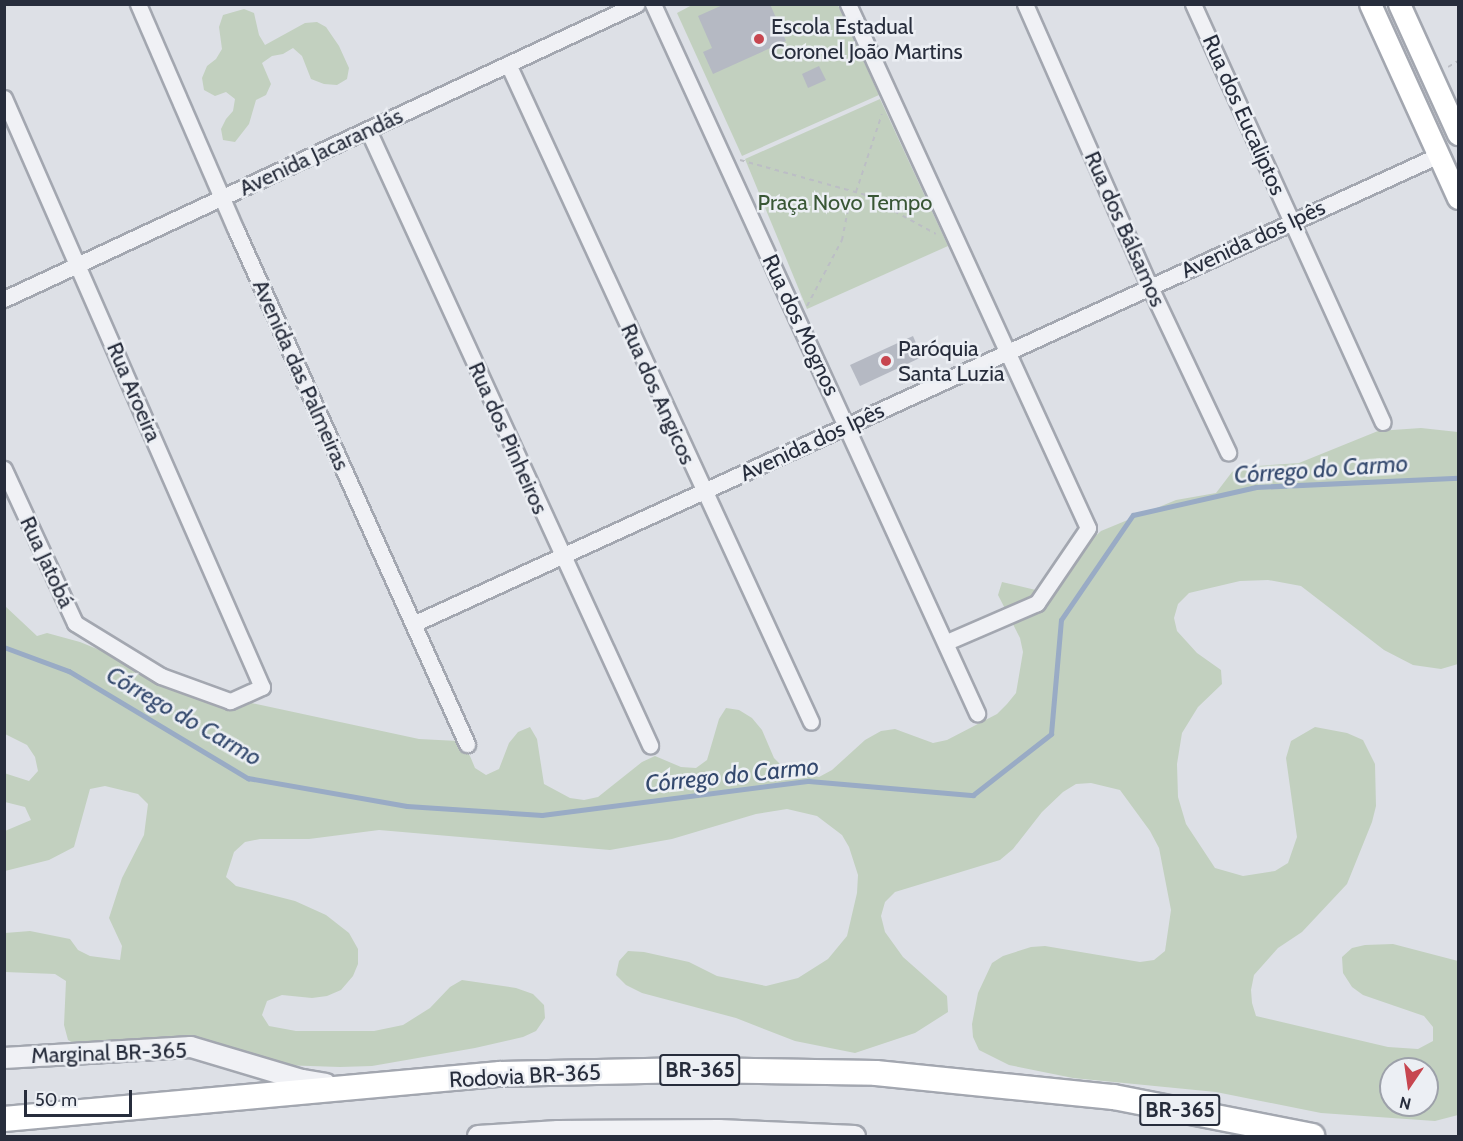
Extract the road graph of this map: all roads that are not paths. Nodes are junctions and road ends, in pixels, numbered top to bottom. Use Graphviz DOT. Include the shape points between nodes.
graph roads {
  1 [pos="138,4"];
  2 [pos="637,4"];
  3 [pos="652,4"];
  4 [pos="848,4"];
  5 [pos="1024,4"];
  6 [pos="1193,4"];
  7 [pos="1370,4"];
  8 [pos="1399,4"];
  9 [pos="508,64"];
  10 [pos="4,98"];
  11 [pos="368,130"];
  12 [pos="1458,134"];
  13 [pos="1439,155"];
  14 [pos="1458,198"];
  15 [pos="222,199"];
  16 [pos="1292,222"];
  17 [pos="80,265"];
  18 [pos="1150,287"];
  19 [pos="4,299"];
  20 [pos="1008,352"];
  21 [pos="1383,422"];
  22 [pos="847,426"];
  23 [pos="1228,452"];
  24 [pos="4,469"];
  25 [pos="703,492"];
  26 [pos="562,556"];
  27 [pos="75,623"];
  28 [pos="414,624"];
  29 [pos="947,642"];
  30 [pos="977,713"];
  31 [pos="811,722"];
  32 [pos="467,744"];
  33 [pos="650,745"];
  34 [pos="4,1058"];
  35 [pos="353,1088"];
  36 [pos="1047,1092"];
  37 [pos="4,1119"];
  38 [pos="478,1137"];
  39 [pos="855,1137"];
  40 [pos="1231,1137"];
  41 [pos="1312,1137"];
  1 -- 15 [label="street, Avenida das Palmeiras"];
  2 -- 9 [label="street, Avenida Jacarandás"];
  3 -- 22 [label="street, Rua dos Mognos"];
  4 -- 20 [label="street"];
  5 -- 18 [label="street, Rua dos Bálsamos"];
  6 -- 16 [label="street, Rua dos Eucaliptos"];
  7 -- 13 [label="main road"];
  8 -- 12 [label="main road"];
  9 -- 11 [label="street, Avenida Jacarandás"];
  9 -- 25 [label="street, Rua dos Angicos"];
  10 -- 17 [label="street, Rua Aroeira"];
  11 -- 15 [label="street, Avenida Jacarandás"];
  11 -- 26 [label="street, Rua dos Pinheiros"];
  13 -- 14 [label="main road"];
  13 -- 16 [label="street, Avenida dos Ipês"];
  15 -- 17 [label="street, Avenida Jacarandás"];
  15 -- 28 [label="street, Avenida das Palmeiras"];
  16 -- 18 [label="street, Avenida dos Ipês"];
  16 -- 21 [label="street, Rua dos Eucaliptos"];
  17 -- 19 [label="street, Avenida Jacarandás"];
  17 -- 27 [label="street, Rua Aroeira" via="262,687 230,701 161,676"];
  18 -- 20 [label="street, Avenida dos Ipês"];
  18 -- 23 [label="street, Rua dos Bálsamos"];
  20 -- 22 [label="street, Avenida dos Ipês"];
  20 -- 29 [label="street" via="1088,528 1037,603"];
  22 -- 25 [label="street, Avenida dos Ipês"];
  22 -- 29 [label="street, Rua dos Mognos"];
  24 -- 27 [label="street, Rua Jatobá"];
  25 -- 26 [label="street, Avenida dos Ipês"];
  25 -- 31 [label="street, Rua dos Angicos"];
  26 -- 28 [label="street, Avenida dos Ipês"];
  26 -- 33 [label="street, Rua dos Pinheiros"];
  28 -- 32 [label="street, Avenida das Palmeiras"];
  29 -- 30 [label="street, Rua dos Mognos"];
  34 -- 35 [label="street, Marginal BR-365" via="191,1047 302,1080"];
  35 -- 36 [label="main road, Rodovia BR-365 / BR-365" via="500,1074 693,1070 876,1073"];
  35 -- 37 [label="main road, Rodovia BR-365 / BR-365"];
  36 -- 40 [label="main road, Rodovia BR-365 / BR-365"];
  36 -- 41 [label="main road, Rodovia BR-365 / BR-365" via="1114,1097"];
  38 -- 39 [label="street" via="558,1131 673,1130"];
}
